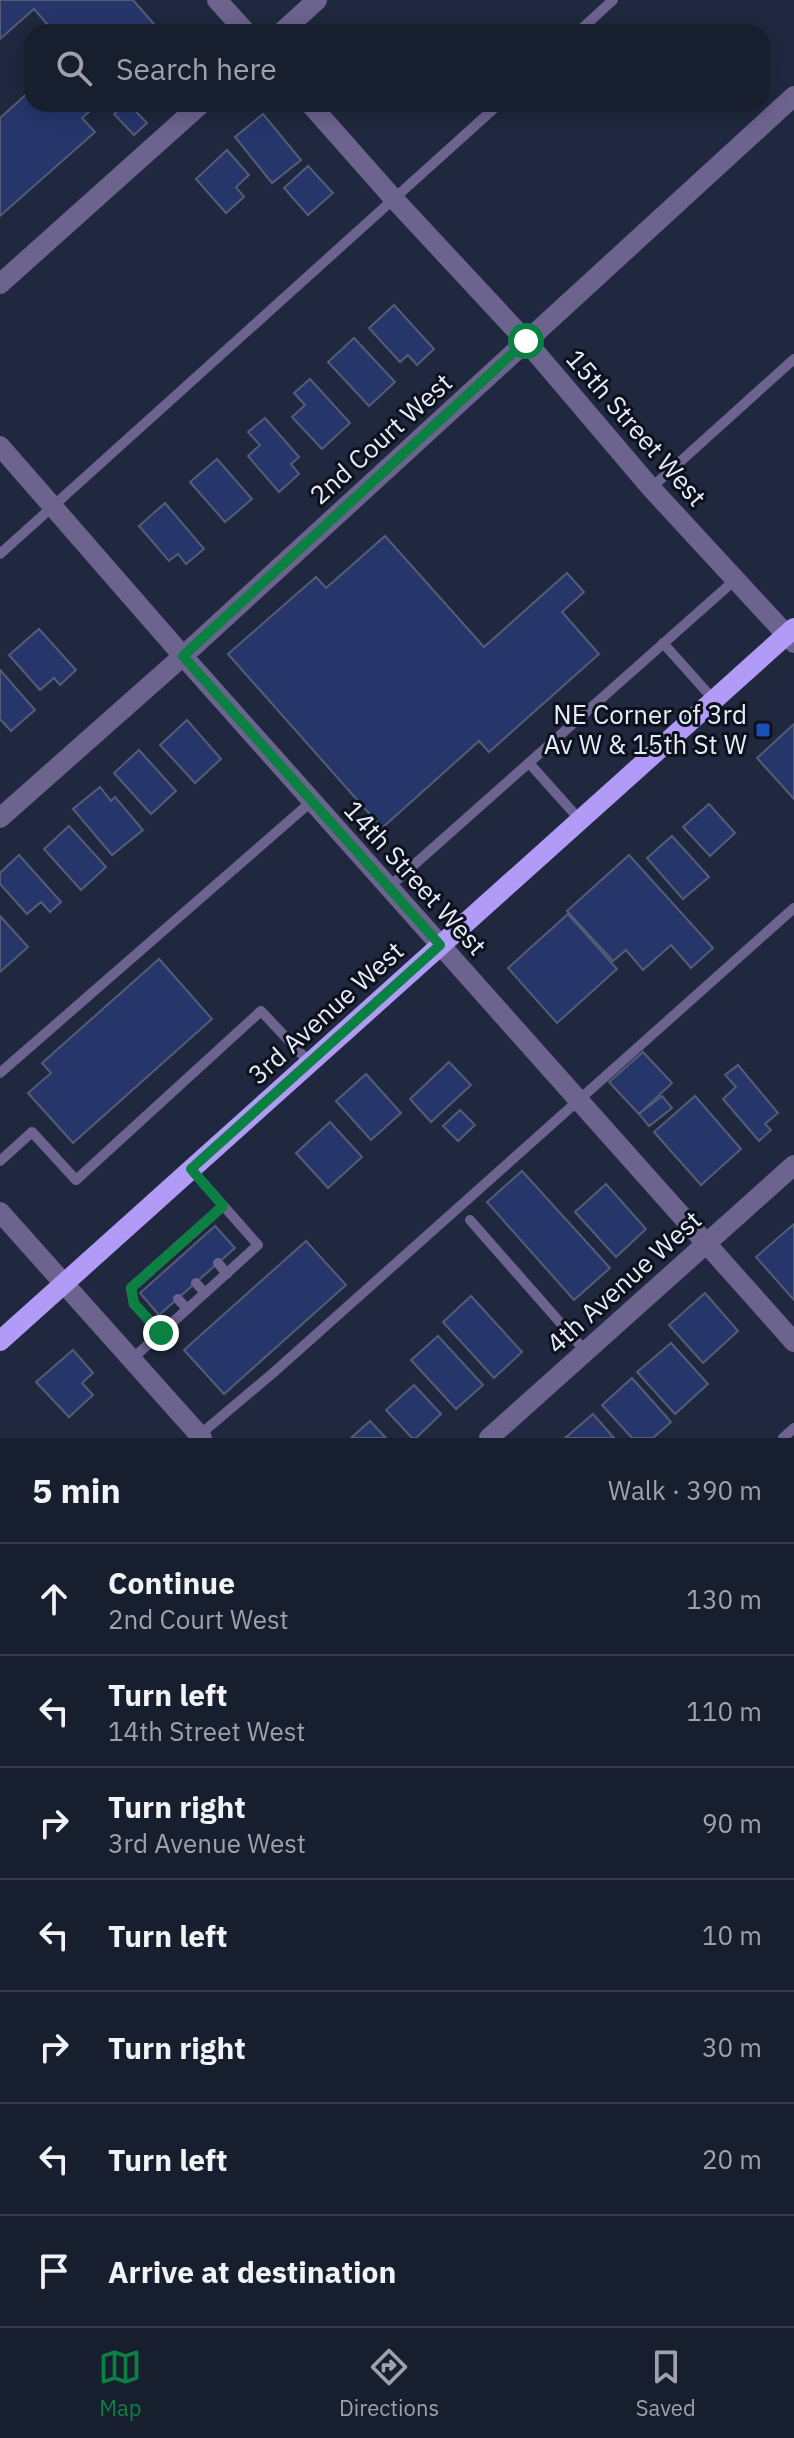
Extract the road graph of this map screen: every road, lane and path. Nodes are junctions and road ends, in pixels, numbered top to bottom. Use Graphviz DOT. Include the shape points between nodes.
graph roads {
  1 [pos="217,0"];
  2 [pos="317,0"];
  3 [pos="613,0"];
  4 [pos="239,24"];
  5 [pos="291,24"];
  6 [pos="587,24"];
  7 [pos="794,96"];
  8 [pos="192,112"];
  9 [pos="317,112"];
  10 [pos="490,112"];
  11 [pos="394,199"];
  12 [pos="0,284"];
  13 [pos="526,341"];
  14 [pos="794,359"];
  15 [pos="0,446"];
  16 [pos="651,488"];
  17 [pos="52,507"];
  18 [pos="0,554"];
  19 [pos="736,579"];
  20 [pos="792,635"];
  21 [pos="663,643"];
  22 [pos="183,656"];
  23 [pos="714,700"];
  24 [pos="529,763"];
  25 [pos="312,801"];
  26 [pos="0,818"];
  27 [pos="580,820"];
  28 [pos="389,887"];
  29 [pos="794,908"];
  30 [pos="440,945"];
  31 [pos="309,1062"];
  32 [pos="0,1073"];
  33 [pos="579,1101"];
  34 [pos="0,1161"];
  35 [pos="794,1165"];
  36 [pos="191,1169"];
  37 [pos="223,1206"];
  38 [pos="0,1212"];
  39 [pos="470,1220"];
  40 [pos="706,1244"];
  41 [pos="218,1263"];
  42 [pos="227,1274"];
  43 [pos="64,1283"];
  44 [pos="196,1283"];
  45 [pos="205,1293"];
  46 [pos="178,1299"];
  47 [pos="187,1309"];
  48 [pos="161,1333"];
  49 [pos="0,1341"];
  50 [pos="794,1342"];
  51 [pos="586,1352"];
  52 [pos="132,1359"];
  53 [pos="794,1428"];
  54 [pos="199,1437"];
  55 [pos="489,1438"];
  56 [pos="783,1438"];
  1 -- 4 [label="street"];
  2 -- 5 [label="street"];
  3 -- 6 [label="lane"];
  7 -- 13 [label="street, 2nd Court West"];
  8 -- 12 [label="street"];
  9 -- 11 [label="street, 15th Street West"];
  10 -- 11 [label="lane"];
  11 -- 13 [label="street, 15th Street West"];
  11 -- 17 [label="lane"];
  13 -- 16 [label="street, 15th Street West"];
  13 -- 22 [label="street, 2nd Court West"];
  14 -- 16 [label="lane"];
  15 -- 17 [label="street, 14th Street West"];
  16 -- 19 [label="street, 15th Street West"];
  17 -- 18 [label="lane"];
  17 -- 22 [label="street, 14th Street West"];
  19 -- 20 [label="street, 15th Street West"];
  19 -- 21 [label="lane"];
  20 -- 23 [label="main road, 3rd Avenue West"];
  21 -- 23 [label="lane"];
  21 -- 24 [label="lane"];
  22 -- 25 [label="street, 14th Street West"];
  22 -- 26 [label="street, 2nd Court West"];
  23 -- 27 [label="main road, 3rd Avenue West"];
  24 -- 27 [label="lane"];
  24 -- 28 [label="lane"];
  25 -- 28 [label="street, 14th Street West"];
  25 -- 32 [label="lane"];
  27 -- 30 [label="main road, 3rd Avenue West"];
  28 -- 30 [label="street, 14th Street West"];
  29 -- 33 [label="lane"];
  30 -- 31 [label="main road, 3rd Avenue West"];
  30 -- 33 [label="street, 14th Street West"];
  31 -- 34 [label="lane" via="261,1011 76,1180 32,1132"];
  31 -- 36 [label="main road, 3rd Avenue West"];
  33 -- 40 [label="street, 14th Street West"];
  33 -- 54 [label="lane"];
  35 -- 40 [label="street, 4th Avenue West"];
  36 -- 37 [label="lane"];
  36 -- 43 [label="main road, 3rd Avenue West"];
  37 -- 42 [label="lane" via="258,1245"];
  37 -- 48 [label="lane" via="173,1258 131,1288 134,1304"];
  38 -- 43 [label="street"];
  39 -- 51 [label="lane"];
  40 -- 50 [label="street, 14th Street West"];
  40 -- 51 [label="street, 4th Avenue West"];
  41 -- 42 [label="lane"];
  42 -- 45 [label="lane"];
  43 -- 49 [label="main road, 3rd Avenue West"];
  43 -- 52 [label="street"];
  44 -- 45 [label="lane"];
  45 -- 47 [label="lane"];
  46 -- 47 [label="lane"];
  47 -- 48 [label="lane"];
  48 -- 52 [label="lane"];
  51 -- 55 [label="street, 4th Avenue West"];
  52 -- 54 [label="street"];
  53 -- 56 [label="lane"];
}
